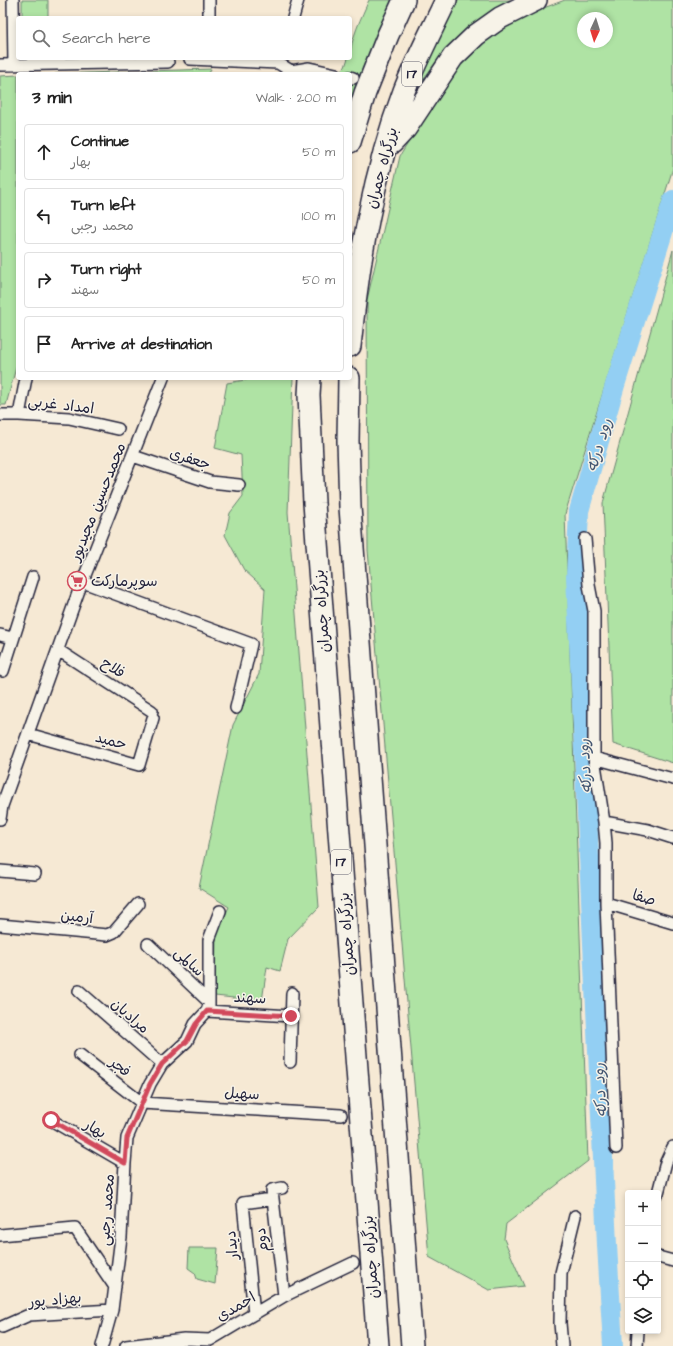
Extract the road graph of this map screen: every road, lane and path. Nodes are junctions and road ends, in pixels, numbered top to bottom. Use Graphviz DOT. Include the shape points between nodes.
graph roads {
  1 [pos="13,0"];
  2 [pos="209,0"];
  3 [pos="298,0"];
  4 [pos="404,0"];
  5 [pos="446,0"];
  6 [pos="536,0"];
  7 [pos="209,16"];
  8 [pos="294,16"];
  9 [pos="279,60"];
  10 [pos="168,62"];
  11 [pos="0,65"];
  12 [pos="14,65"];
  13 [pos="275,72"];
  14 [pos="294,72"];
  15 [pos="327,72"];
  16 [pos="352,135"];
  17 [pos="385,151"];
  18 [pos="352,327"];
  19 [pos="26,380"];
  20 [pos="162,380"];
  21 [pos="310,380"];
  22 [pos="349,380"];
  23 [pos="19,414"];
  24 [pos="0,415"];
  25 [pos="118,429"];
  26 [pos="133,456"];
  27 [pos="239,485"];
  28 [pos="585,539"];
  29 [pos="33,577"];
  30 [pos="83,582"];
  31 [pos="0,635"];
  32 [pos="12,638"];
  33 [pos="58,650"];
  34 [pos="3,671"];
  35 [pos="236,708"];
  36 [pos="152,715"];
  37 [pos="28,734"];
  38 [pos="594,758"];
  39 [pos="673,779"];
  40 [pos="0,819"];
  41 [pos="604,822"];
  42 [pos="673,838"];
  43 [pos="0,871"];
  44 [pos="35,874"];
  45 [pos="606,903"];
  46 [pos="138,904"];
  47 [pos="220,911"];
  48 [pos="673,923"];
  49 [pos="0,925"];
  50 [pos="148,944"];
  51 [pos="79,992"];
  52 [pos="292,993"];
  53 [pos="208,1007"];
  54 [pos="291,1016"];
  55 [pos="80,1055"];
  56 [pos="290,1062"];
  57 [pos="162,1064"];
  58 [pos="142,1103"];
  59 [pos="341,1115"];
  60 [pos="51,1120"];
  61 [pos="673,1147"];
  62 [pos="616,1148"];
  63 [pos="125,1163"];
  64 [pos="282,1188"];
  65 [pos="659,1190"];
  66 [pos="272,1199"];
  67 [pos="576,1216"];
  68 [pos="0,1235"];
  69 [pos="661,1257"];
  70 [pos="673,1261"];
  71 [pos="353,1263"];
  72 [pos="115,1287"];
  73 [pos="284,1296"];
  74 [pos="112,1310"];
  75 [pos="254,1314"];
  76 [pos="2,1327"];
  77 [pos="638,1334"];
  78 [pos="185,1342"];
  79 [pos="102,1346"];
  80 [pos="126,1346"];
  81 [pos="378,1346"];
  82 [pos="412,1346"];
  83 [pos="562,1346"];
  84 [pos="637,1346"];
  1 -- 12 [label="street"];
  2 -- 7 [label="street"];
  3 -- 8 [label="street"];
  4 -- 16 [label="highway" via="365,93"];
  5 -- 17 [label="highway, بزرگراه چمران / 17" via="405,91"];
  6 -- 17 [label="highway" via="500,18 476,35 453,57 406,128"];
  9 -- 13 [label="street"];
  9 -- 14 [label="street"];
  10 -- 12 [label="street"];
  11 -- 12 [label="street"];
  14 -- 15 [label="street" via="309,68"];
  17 -- 18 [label="highway, بزرگراه چمران / 17" via="366,226"];
  19 -- 23 [label="street"];
  20 -- 26 [label="street, محمدحسین مجیدپور"];
  21 -- 81 [label="highway, بزرگراه چمران / 17" via="314,503"];
  22 -- 82 [label="highway" via="350,507"];
  23 -- 24 [label="street, امداد غربی"];
  23 -- 25 [label="street, امداد غربی" via="69,418"];
  26 -- 27 [label="street, جعفری" via="210,482"];
  26 -- 30 [label="street, محمدحسین مجیدپور"];
  28 -- 38 [label="street" via="594,611"];
  29 -- 32 [label="street"];
  30 -- 33 [label="street, محمدحسین مجیدپور"];
  30 -- 35 [label="street" via="252,644"];
  31 -- 32 [label="street"];
  32 -- 34 [label="street"];
  33 -- 36 [label="street, فلاح"];
  33 -- 37 [label="street, محمدحسین مجیدپور"];
  36 -- 37 [label="street, حمید" via="139,765"];
  37 -- 40 [label="street, محمدحسین مجیدپور" via="2,806"];
  38 -- 39 [label="street"];
  38 -- 41 [label="street"];
  41 -- 42 [label="street" via="648,830"];
  41 -- 45 [label="street"];
  43 -- 44 [label="street"];
  45 -- 48 [label="street, صفا"];
  45 -- 62 [label="street"];
  46 -- 49 [label="street, آرمین" via="114,932 107,936"];
  47 -- 53 [label="street" via="209,940"];
  50 -- 53 [label="street, سالمی"];
  51 -- 57 [label="street, مرادیان"];
  52 -- 54 [label="street"];
  53 -- 54 [label="street, سهند"];
  53 -- 57 [label="street, محمد رجبی" via="187,1041"];
  54 -- 56 [label="street"];
  55 -- 58 [label="street, فجر"];
  57 -- 58 [label="street, محمد رجبی"];
  58 -- 59 [label="street, سهیل"];
  58 -- 63 [label="street, محمد رجبی" via="127,1138"];
  60 -- 63 [label="street, بهار"];
  61 -- 65 [label="street"];
  63 -- 72 [label="street, محمد رجبی"];
  64 -- 66 [label="street" via="272,1190"];
  66 -- 73 [label="street, دوم"];
  66 -- 75 [label="street, دیدار" via="243,1203"];
  67 -- 83 [label="street" via="561,1273"];
  68 -- 72 [label="street" via="75,1228"];
  69 -- 70 [label="street"];
  71 -- 73 [label="street, احمدی"];
  72 -- 74 [label="street, محمد رجبی"];
  73 -- 75 [label="street, احمدی"];
  74 -- 76 [label="street, بهزاد پور" via="29,1315"];
  74 -- 79 [label="street, محمد رجبی"];
  75 -- 78 [label="street, احمدی" via="210,1340"];
  77 -- 84 [label="street"];
  78 -- 80 [label="street, احمدی"];
}
